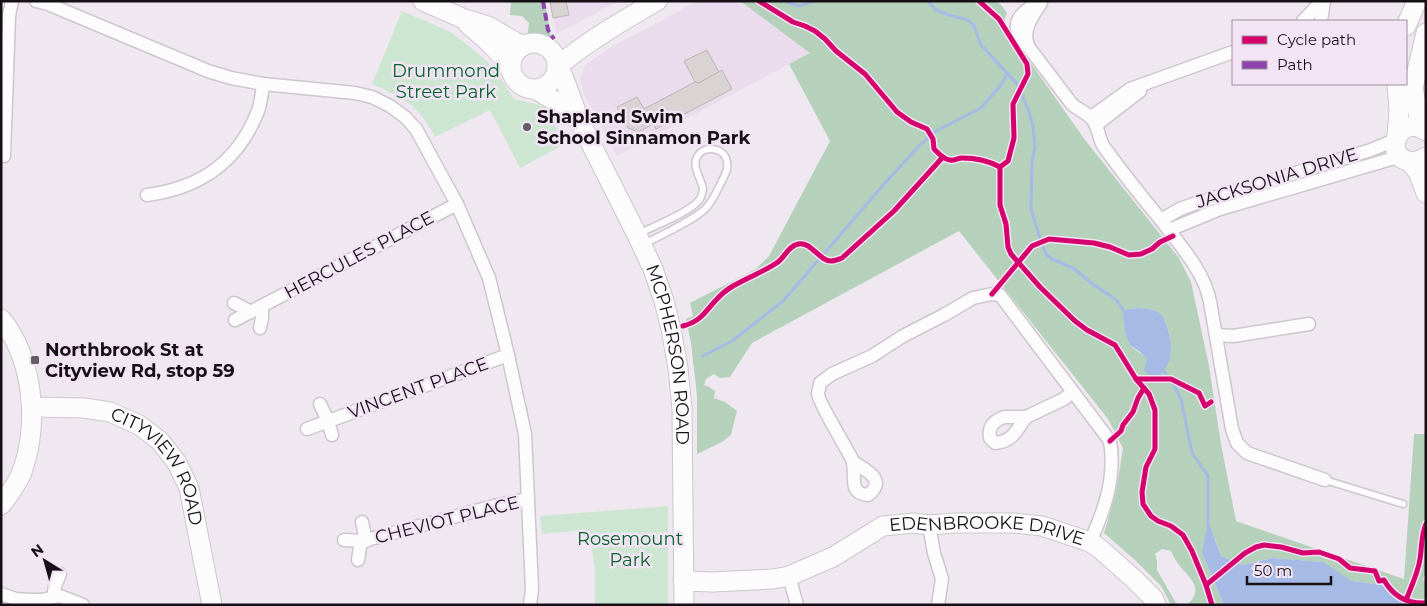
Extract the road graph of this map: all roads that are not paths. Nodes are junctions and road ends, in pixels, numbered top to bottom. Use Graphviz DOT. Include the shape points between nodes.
graph roads {
  1 [pos="12,1"];
  2 [pos="36,1"];
  3 [pos="423,1"];
  4 [pos="657,1"];
  5 [pos="1041,1"];
  6 [pos="1323,1"];
  7 [pos="1418,1"];
  8 [pos="462,18"];
  9 [pos="1304,20"];
  10 [pos="1321,20"];
  11 [pos="1407,24"];
  12 [pos="1426,33"];
  13 [pos="525,45"];
  14 [pos="1232,52"];
  15 [pos="556,63"];
  16 [pos="511,72"];
  17 [pos="263,84"];
  18 [pos="1397,85"];
  19 [pos="537,90"];
  20 [pos="1093,121"];
  21 [pos="580,122"];
  22 [pos="1423,129"];
  23 [pos="1396,138"];
  24 [pos="4,156"];
  25 [pos="1413,159"];
  26 [pos="1426,193"];
  27 [pos="147,195"];
  28 [pos="457,204"];
  29 [pos="684,211"];
  30 [pos="689,220"];
  31 [pos="1165,225"];
  32 [pos="639,240"];
  33 [pos="234,303"];
  34 [pos="256,309"];
  35 [pos="1,319"];
  36 [pos="235,320"];
  37 [pos="1309,324"];
  38 [pos="260,328"];
  39 [pos="1216,335"];
  40 [pos="508,354"];
  41 [pos="1072,392"];
  42 [pos="320,404"];
  43 [pos="32,407"];
  44 [pos="1026,417"];
  45 [pos="328,421"];
  46 [pos="307,429"];
  47 [pos="332,435"];
  48 [pos="855,463"];
  49 [pos="1325,480"];
  50 [pos="527,499"];
  51 [pos="1403,504"];
  52 [pos="1,505"];
  53 [pos="362,522"];
  54 [pos="929,525"];
  55 [pos="344,540"];
  56 [pos="364,541"];
  57 [pos="1090,542"];
  58 [pos="358,560"];
  59 [pos="60,574"];
  60 [pos="789,576"];
  61 [pos="683,581"];
  62 [pos="1,594"];
  63 [pos="51,600"];
  64 [pos="83,605"];
  65 [pos="212,605"];
  66 [pos="530,605"];
  67 [pos="684,605"];
  68 [pos="797,605"];
  69 [pos="938,605"];
  70 [pos="1156,605"];
  1 -- 24 [label="street"];
  2 -- 17 [label="street" via="208,71"];
  3 -- 8 [label="street"];
  4 -- 15 [label="street"];
  5 -- 20 [label="street" via="1020,17 1016,25 1018,33 1074,106"];
  6 -- 9 [label="street"];
  6 -- 10 [label="street"];
  7 -- 11 [label="street"];
  8 -- 13 [label="street" via="488,26"];
  8 -- 16 [label="street" via="497,50"];
  12 -- 22 [label="street" via="1413,88"];
  13 -- 15 [label="street" via="532,43 547,47"];
  13 -- 16 [label="street" via="513,56"];
  14 -- 20 [label="street" via="1127,90"];
  15 -- 19 [label="street" via="550,84"];
  15 -- 21 [label="street"];
  16 -- 19 [label="street" via="518,84"];
  17 -- 27 [label="street" via="259,109 241,144 220,167 195,182"];
  17 -- 28 [label="street" via="355,94 372,97 390,106 416,129"];
  18 -- 23 [label="street"];
  19 -- 21 [label="street"];
  20 -- 31 [label="street" via="1104,146"];
  21 -- 32 [label="street, MCPHERSON ROAD"];
  22 -- 23 [label="street" via="1410,126"];
  23 -- 25 [label="street" via="1396,150"];
  23 -- 31 [label="street, JACKSONIA DRIVE" via="1371,150 1180,209"];
  25 -- 26 [label="street"];
  25 -- 31 [label="street, JACKSONIA DRIVE" via="1391,159"];
  28 -- 34 [label="street, HERCULES PLACE"];
  28 -- 40 [label="street" via="489,278"];
  29 -- 30 [label="lane"];
  29 -- 30 [label="lane" via="702,195 696,158 706,149 723,153 727,172 706,208"];
  29 -- 32 [label="lane"];
  30 -- 32 [label="lane"];
  31 -- 39 [label="street" via="1206,286"];
  32 -- 61 [label="street, MCPHERSON ROAD" via="664,301 678,368 682,409"];
  33 -- 34 [label="street"];
  34 -- 36 [label="street, HERCULES PLACE"];
  34 -- 38 [label="street" via="262,320"];
  35 -- 43 [label="street" via="27,370"];
  37 -- 39 [label="street" via="1233,336"];
  39 -- 49 [label="street" via="1237,443 1247,452"];
  40 -- 45 [label="street, VINCENT PLACE"];
  40 -- 50 [label="street" via="525,434"];
  41 -- 44 [label="street"];
  41 -- 48 [label="street" via="1000,295 973,298 820,383 818,396"];
  41 -- 57 [label="street" via="1102,428 1112,450 1109,495"];
  42 -- 45 [label="street, VINCENT PLACE"];
  43 -- 52 [label="street" via="23,470"];
  43 -- 65 [label="street, CITYVIEW ROAD" via="110,412 139,425 160,442 177,463 189,488"];
  45 -- 46 [label="street, VINCENT PLACE"];
  45 -- 47 [label="street, VINCENT PLACE"];
  49 -- 51 [label="lane"];
  50 -- 56 [label="street, CHEVIOT PLACE"];
  50 -- 66 [label="street"];
  53 -- 56 [label="street, CHEVIOT PLACE"];
  54 -- 57 [label="street, EDENBROOKE DRIVE" via="1014,523 1042,526"];
  54 -- 60 [label="street, EDENBROOKE DRIVE" via="883,526 832,557"];
  54 -- 69 [label="street" via="942,579"];
  55 -- 56 [label="street, CHEVIOT PLACE"];
  56 -- 58 [label="street, CHEVIOT PLACE"];
  57 -- 70 [label="street, EDENBROOKE DRIVE" via="1135,580"];
  59 -- 63 [label="street"];
  60 -- 61 [label="street, EDENBROOKE DRIVE"];
  60 -- 68 [label="street"];
  61 -- 67 [label="street, MCPHERSON ROAD"];
  62 -- 63 [label="street" via="25,600"];
  63 -- 64 [label="street" via="60,596"];
}
